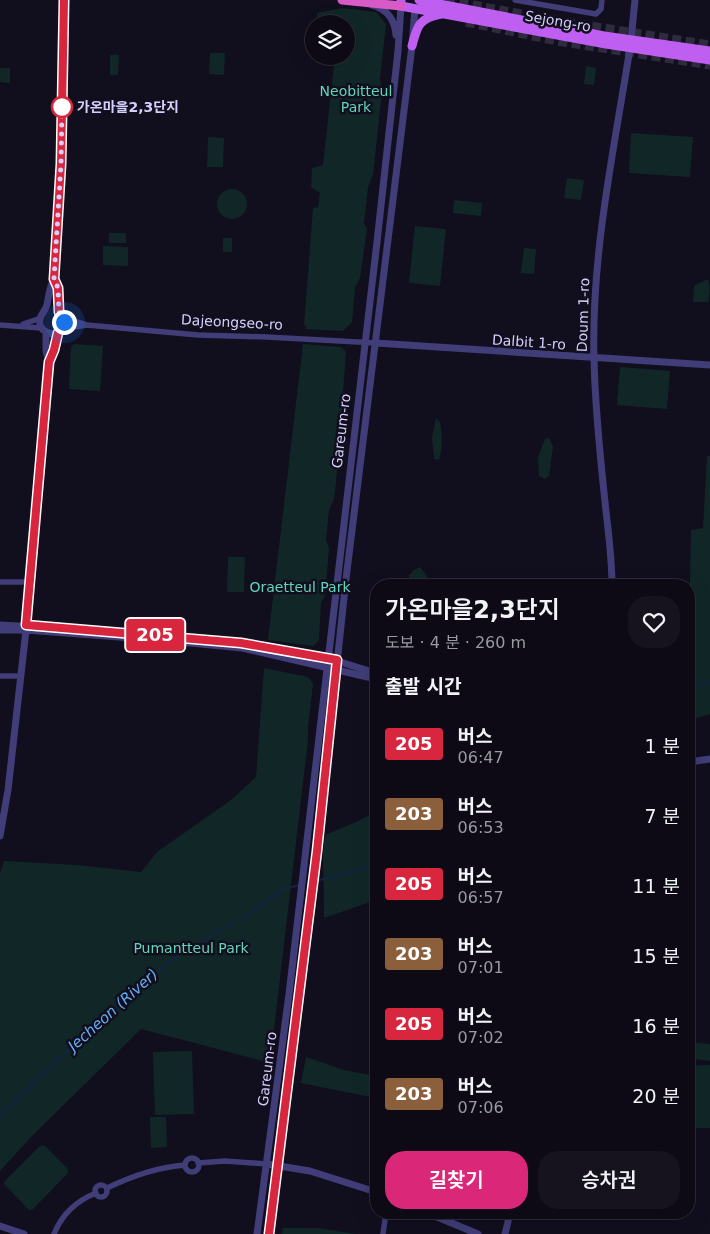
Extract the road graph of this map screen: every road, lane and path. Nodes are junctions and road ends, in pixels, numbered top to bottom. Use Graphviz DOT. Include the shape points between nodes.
graph roads {
  1 [pos="64,0"];
  2 [pos="342,0"];
  3 [pos="514,0"];
  4 [pos="602,0"];
  5 [pos="635,0"];
  6 [pos="548,2"];
  7 [pos="365,3"];
  8 [pos="401,3"];
  9 [pos="417,3"];
  10 [pos="441,6"];
  11 [pos="631,44"];
  12 [pos="412,46"];
  13 [pos="398,51"];
  14 [pos="710,51"];
  15 [pos="710,60"];
  16 [pos="54,279"];
  17 [pos="43,315"];
  18 [pos="61,315"];
  19 [pos="0,324"];
  20 [pos="18,325"];
  21 [pos="87,325"];
  22 [pos="43,330"];
  23 [pos="60,331"];
  24 [pos="364,342"];
  25 [pos="376,343"];
  26 [pos="594,359"];
  27 [pos="49,362"];
  28 [pos="710,365"];
  29 [pos="612,579"];
  30 [pos="0,582"];
  31 [pos="30,582"];
  32 [pos="0,625"];
  33 [pos="26,628"];
  34 [pos="0,630"];
  35 [pos="327,659"];
  36 [pos="337,660"];
  37 [pos="326,668"];
  38 [pos="336,670"];
  39 [pos="370,670"];
  40 [pos="0,676"];
  41 [pos="21,676"];
  42 [pos="370,678"];
  43 [pos="710,759"];
  44 [pos="695,761"];
  45 [pos="0,836"];
  46 [pos="198,1163"];
  47 [pos="267,1164"];
  48 [pos="185,1165"];
  49 [pos="278,1166"];
  50 [pos="370,1190"];
  51 [pos="385,1219"];
  52 [pos="442,1219"];
  53 [pos="508,1219"];
  54 [pos="0,1226"];
  55 [pos="24,1234"];
  56 [pos="54,1234"];
  57 [pos="257,1234"];
  58 [pos="269,1234"];
  59 [pos="383,1234"];
  60 [pos="478,1234"];
  61 [pos="505,1234"];
  1 -- 16 [label="street" via="61,164"];
  2 -- 7 [label="highway"];
  3 -- 6 [label="street"];
  4 -- 6 [label="street" via="601,9 596,14"];
  5 -- 11 [label="street, Doum 1-ro"];
  7 -- 8 [label="highway"];
  7 -- 13 [label="street" via="389,14 396,30"];
  8 -- 9 [label="main road, Sejong-ro"];
  8 -- 13 [label="street, Gareum-ro"];
  9 -- 10 [label="main road, Sejong-ro"];
  9 -- 12 [label="street, Gareum-ro"];
  10 -- 11 [label="main road, Sejong-ro"];
  10 -- 12 [label="main road" via="422,20"];
  11 -- 14 [label="main road, Sejong-ro"];
  11 -- 15 [label="main road, Sejong-ro"];
  11 -- 26 [label="street, Doum 1-ro" via="604,212 594,298"];
  12 -- 25 [label="street, Gareum-ro"];
  13 -- 24 [label="street, Gareum-ro"];
  16 -- 17 [label="street"];
  16 -- 18 [label="street"];
  17 -- 18 [label="street" via="52,310"];
  17 -- 20 [label="street"];
  17 -- 22 [label="street"];
  18 -- 21 [label="street"];
  18 -- 23 [label="street" via="64,322"];
  19 -- 20 [label="street"];
  20 -- 22 [label="street"];
  21 -- 23 [label="street"];
  21 -- 24 [label="street, Dajeongseo-ro"];
  22 -- 23 [label="street" via="49,334"];
  22 -- 27 [label="street"];
  23 -- 27 [label="street"];
  24 -- 25 [label="street, Dajeongseo-ro"];
  24 -- 35 [label="street, Gareum-ro"];
  25 -- 26 [label="street, Dalbit 1-ro"];
  25 -- 36 [label="street, Gareum-ro"];
  26 -- 28 [label="street, Dalbit 1-ro"];
  26 -- 29 [label="street, Doum 1-ro"];
  27 -- 31 [label="street"];
  30 -- 31 [label="street"];
  31 -- 33 [label="street"];
  32 -- 33 [label="street"];
  33 -- 34 [label="street"];
  33 -- 35 [label="street" via="241,643"];
  33 -- 37 [label="street" via="242,648"];
  33 -- 41 [label="street"];
  35 -- 36 [label="street"];
  35 -- 37 [label="street, Gareum-ro"];
  36 -- 38 [label="street, Gareum-ro"];
  36 -- 39 [label="street"];
  37 -- 38 [label="street"];
  37 -- 47 [label="street, Gareum-ro"];
  38 -- 42 [label="street"];
  38 -- 49 [label="street, Gareum-ro"];
  40 -- 41 [label="street"];
  41 -- 45 [label="street"];
  43 -- 44 [label="street"];
  46 -- 47 [label="street"];
  46 -- 48 [label="street" via="192,1158"];
  46 -- 48 [label="street" via="193,1172 188,1171"];
  47 -- 49 [label="street"];
  47 -- 57 [label="street, Gareum-ro"];
  48 -- 56 [label="street" via="125,1179 107,1188 104,1196 96,1193 84,1198 67,1211"];
  49 -- 50 [label="street" via="317,1173"];
  49 -- 58 [label="street, Gareum-ro"];
  51 -- 59 [label="street"];
  52 -- 60 [label="street"];
  53 -- 61 [label="street"];
  54 -- 55 [label="street"];
}
